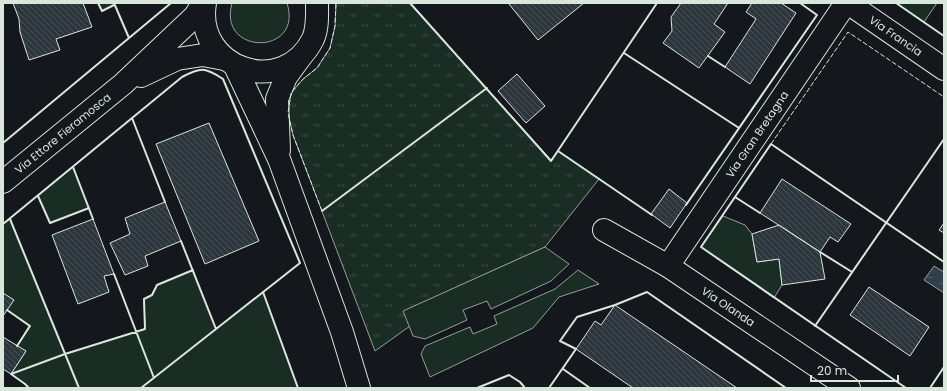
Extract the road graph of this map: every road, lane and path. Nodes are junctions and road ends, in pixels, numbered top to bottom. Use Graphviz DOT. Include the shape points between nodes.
graph roads {
  1 [pos="204,3"];
  2 [pos="317,3"];
  3 [pos="847,3"];
  4 [pos="303,53"];
  5 [pos="229,62"];
  6 [pos="944,69"];
  7 [pos="123,84"];
  8 [pos="279,159"];
  9 [pos="3,182"];
  10 [pos="604,230"];
  11 [pos="668,266"];
  12 [pos="359,388"];
  13 [pos="849,388"];
  1 -- 5 [label="street" via="206,31 213,46"];
  1 -- 7 [label="street" via="195,16"];
  2 -- 4 [label="street" via="318,21 313,38"];
  3 -- 6 [label="street, Via Francia"];
  3 -- 11 [label="street, Via Gran Bretagna"];
  4 -- 5 [label="street" via="288,65 271,71 252,71"];
  4 -- 8 [label="street" via="286,77 277,99"];
  5 -- 7 [label="street" via="203,55 177,59"];
  5 -- 8 [label="street"];
  7 -- 9 [label="street, Via Ettore Fieramosca"];
  8 -- 12 [label="street" via="342,332"];
  10 -- 11 [label="street, Via Olanda"];
  11 -- 13 [label="street, Via Olanda"];
}
